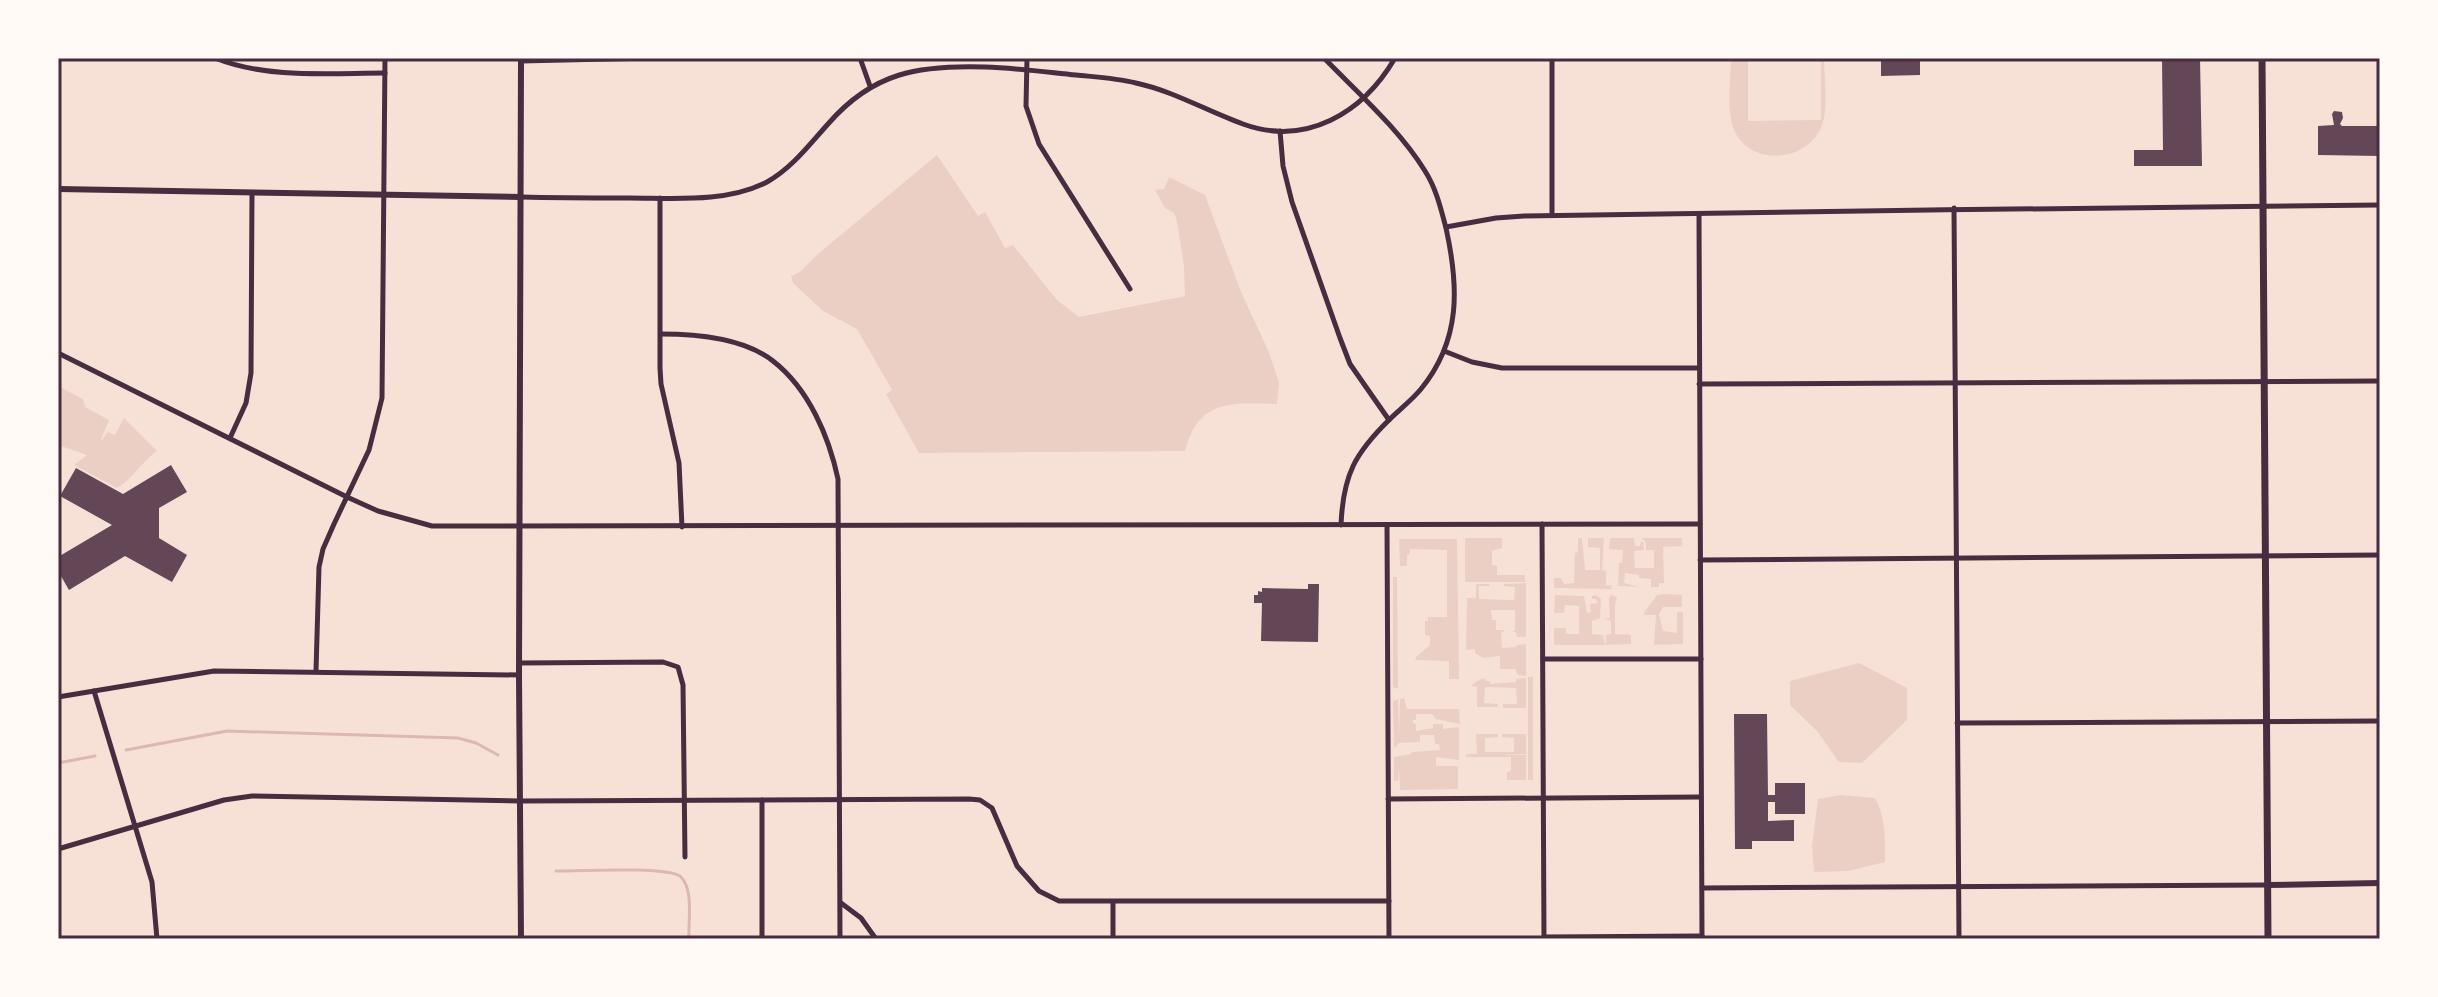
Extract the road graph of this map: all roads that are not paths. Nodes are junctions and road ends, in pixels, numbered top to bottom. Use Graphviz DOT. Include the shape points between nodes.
graph roads {
  1 [pos="215,58"];
  2 [pos="385,58"];
  3 [pos="652,58"];
  4 [pos="860,58"];
  5 [pos="1027,58"];
  6 [pos="1324,58"];
  7 [pos="1395,58"];
  8 [pos="1552,58"];
  9 [pos="2262,58"];
  10 [pos="521,60"];
  11 [pos="1026,69"];
  12 [pos="385,73"];
  13 [pos="870,86"];
  14 [pos="1364,99"];
  15 [pos="1280,131"];
  16 [pos="58,189"];
  17 [pos="252,193"];
  18 [pos="384,195"];
  19 [pos="521,197"];
  20 [pos="660,198"];
  21 [pos="2380,205"];
  22 [pos="2262,206"];
  23 [pos="1954,208"];
  24 [pos="1552,215"];
  25 [pos="1699,215"];
  26 [pos="1446,227"];
  27 [pos="1130,289"];
  28 [pos="661,334"];
  29 [pos="1444,351"];
  30 [pos="58,353"];
  31 [pos="1699,368"];
  32 [pos="2264,381"];
  33 [pos="2380,381"];
  34 [pos="1957,383"];
  35 [pos="1699,384"];
  36 [pos="1389,420"];
  37 [pos="230,438"];
  38 [pos="347,497"];
  39 [pos="1542,524"];
  40 [pos="1700,524"];
  41 [pos="1341,525"];
  42 [pos="1387,525"];
  43 [pos="520,527"];
  44 [pos="682,527"];
  45 [pos="838,527"];
  46 [pos="2380,555"];
  47 [pos="2265,556"];
  48 [pos="1957,557"];
  49 [pos="1700,560"];
  50 [pos="1543,659"];
  51 [pos="1701,659"];
  52 [pos="519,663"];
  53 [pos="316,671"];
  54 [pos="519,675"];
  55 [pos="94,691"];
  56 [pos="58,697"];
  57 [pos="2266,721"];
  58 [pos="2380,721"];
  59 [pos="1957,723"];
  60 [pos="1701,797"];
  61 [pos="1543,798"];
  62 [pos="838,799"];
  63 [pos="1388,799"];
  64 [pos="762,800"];
  65 [pos="520,801"];
  66 [pos="684,801"];
  67 [pos="136,826"];
  68 [pos="58,849"];
  69 [pos="685,857"];
  70 [pos="2380,883"];
  71 [pos="2267,885"];
  72 [pos="1959,887"];
  73 [pos="1702,888"];
  74 [pos="1389,901"];
  75 [pos="841,902"];
  76 [pos="1113,902"];
  77 [pos="1544,938"];
  78 [pos="1702,938"];
  79 [pos="157,939"];
  80 [pos="521,939"];
  81 [pos="762,939"];
  82 [pos="840,939"];
  83 [pos="876,939"];
  84 [pos="1113,939"];
  85 [pos="1389,939"];
  86 [pos="1959,939"];
  87 [pos="2268,939"];
  1 -- 12 [label="street" via="291,72"];
  2 -- 12 [label="street"];
  3 -- 10 [label="street"];
  4 -- 13 [label="street"];
  5 -- 11 [label="street"];
  6 -- 14 [label="street"];
  7 -- 14 [label="street"];
  8 -- 24 [label="street"];
  9 -- 22 [label="main road"];
  10 -- 19 [label="street"];
  11 -- 13 [label="street" via="931,69"];
  11 -- 15 [label="street" via="1154,87 1245,125"];
  11 -- 27 [label="street" via="1026,106 1039,144"];
  12 -- 18 [label="street"];
  13 -- 20 [label="street" via="842,108 798,159 768,181 715,197"];
  14 -- 15 [label="street" via="1328,122"];
  14 -- 26 [label="street" via="1424,169"];
  15 -- 36 [label="street" via="1292,202 1340,338 1350,364"];
  16 -- 17 [label="street"];
  17 -- 18 [label="street"];
  17 -- 37 [label="street" via="251,373 246,403"];
  18 -- 19 [label="street"];
  18 -- 38 [label="street" via="382,398 369,450"];
  19 -- 20 [label="street"];
  19 -- 43 [label="street"];
  20 -- 28 [label="street"];
  21 -- 22 [label="street"];
  22 -- 23 [label="street"];
  22 -- 32 [label="main road"];
  23 -- 25 [label="street"];
  23 -- 34 [label="street"];
  24 -- 25 [label="street"];
  24 -- 26 [label="street"];
  25 -- 31 [label="street"];
  26 -- 29 [label="street" via="1456,286"];
  28 -- 44 [label="street" via="661,384 679,463"];
  28 -- 45 [label="street" via="709,336 742,345 773,361 788,377 815,414 832,451"];
  29 -- 31 [label="street" via="1502,368"];
  29 -- 36 [label="street" via="1418,393"];
  30 -- 37 [label="street"];
  31 -- 35 [label="street"];
  32 -- 33 [label="street"];
  32 -- 34 [label="street"];
  32 -- 47 [label="main road"];
  34 -- 35 [label="street"];
  34 -- 48 [label="street"];
  35 -- 40 [label="street"];
  36 -- 41 [label="street" via="1366,443 1347,478"];
  37 -- 38 [label="street"];
  38 -- 43 [label="street" via="432,526"];
  38 -- 53 [label="street" via="319,567"];
  39 -- 40 [label="street"];
  39 -- 42 [label="street"];
  39 -- 50 [label="street"];
  40 -- 49 [label="street"];
  41 -- 42 [label="street"];
  41 -- 45 [label="street"];
  42 -- 63 [label="street"];
  43 -- 44 [label="street"];
  43 -- 52 [label="street"];
  44 -- 45 [label="street"];
  45 -- 62 [label="street"];
  46 -- 47 [label="street"];
  47 -- 48 [label="street"];
  47 -- 57 [label="main road"];
  48 -- 49 [label="street"];
  48 -- 59 [label="street"];
  49 -- 51 [label="street"];
  50 -- 51 [label="street"];
  50 -- 61 [label="street"];
  51 -- 60 [label="street"];
  52 -- 54 [label="street"];
  52 -- 66 [label="street" via="663,662 678,667 683,685"];
  53 -- 54 [label="street"];
  53 -- 55 [label="street" via="214,671"];
  54 -- 65 [label="street"];
  55 -- 56 [label="street"];
  55 -- 67 [label="street"];
  57 -- 58 [label="street"];
  57 -- 59 [label="street"];
  57 -- 71 [label="main road"];
  59 -- 72 [label="street"];
  60 -- 61 [label="street"];
  60 -- 73 [label="street"];
  61 -- 63 [label="street"];
  61 -- 77 [label="street"];
  62 -- 64 [label="street"];
  62 -- 75 [label="street"];
  62 -- 76 [label="street" via="980,800 996,814 1017,866 1039,891 1059,901"];
  63 -- 74 [label="street"];
  64 -- 66 [label="street"];
  64 -- 81 [label="street"];
  65 -- 66 [label="street"];
  65 -- 67 [label="street" via="252,796"];
  65 -- 80 [label="street"];
  66 -- 69 [label="street"];
  67 -- 68 [label="street"];
  67 -- 79 [label="street" via="152,882"];
  70 -- 71 [label="street"];
  71 -- 72 [label="street"];
  71 -- 87 [label="main road"];
  72 -- 73 [label="street"];
  72 -- 86 [label="street"];
  73 -- 78 [label="street"];
  74 -- 76 [label="street"];
  74 -- 85 [label="street"];
  75 -- 82 [label="street"];
  75 -- 83 [label="street"];
  76 -- 84 [label="street"];
  77 -- 78 [label="street"];
}
